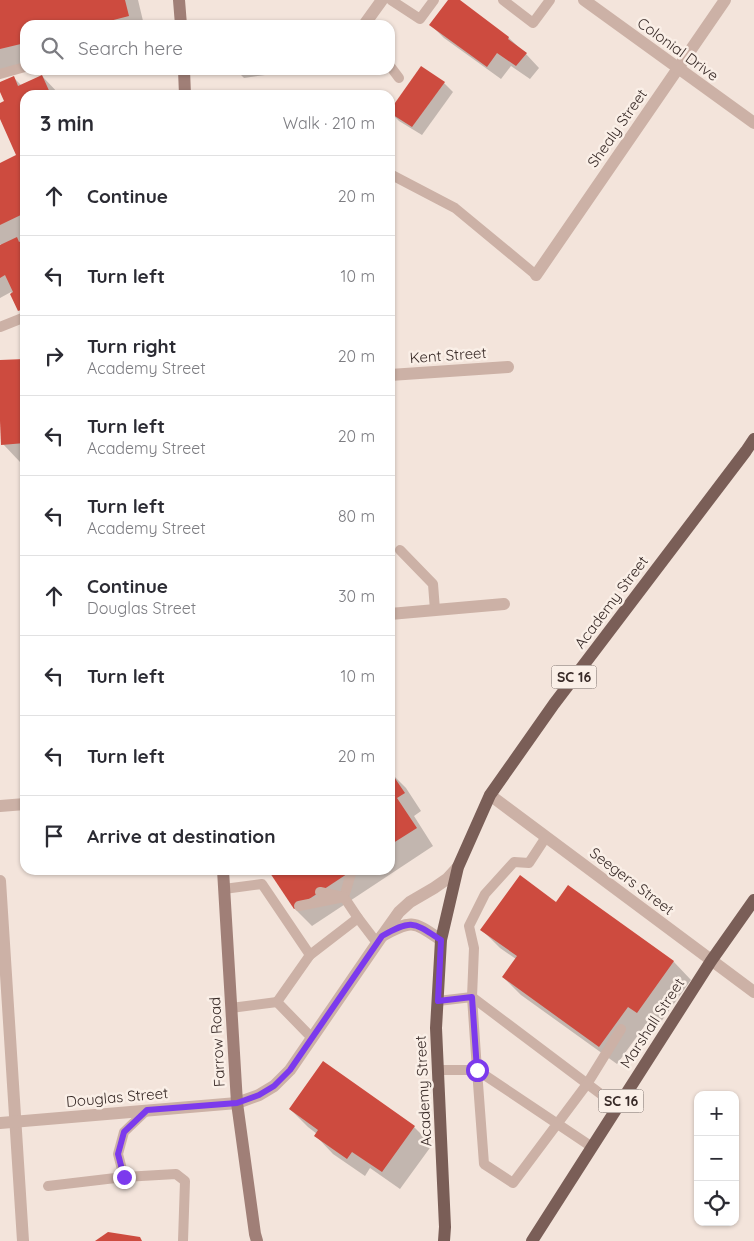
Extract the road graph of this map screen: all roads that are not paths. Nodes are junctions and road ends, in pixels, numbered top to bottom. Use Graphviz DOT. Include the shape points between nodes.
graph roads {
  1 [pos="179,0"];
  2 [pos="382,0"];
  3 [pos="391,0"];
  4 [pos="434,0"];
  5 [pos="503,0"];
  6 [pos="550,0"];
  7 [pos="584,0"];
  8 [pos="726,0"];
  9 [pos="181,20"];
  10 [pos="368,20"];
  11 [pos="20,68"];
  12 [pos="678,68"];
  13 [pos="395,73"];
  14 [pos="0,74"];
  15 [pos="184,75"];
  16 [pos="399,78"];
  17 [pos="185,90"];
  18 [pos="754,124"];
  19 [pos="395,177"];
  20 [pos="536,276"];
  21 [pos="20,319"];
  22 [pos="0,327"];
  23 [pos="508,367"];
  24 [pos="395,375"];
  25 [pos="754,439"];
  26 [pos="750,454"];
  27 [pos="400,550"];
  28 [pos="504,604"];
  29 [pos="436,610"];
  30 [pos="395,614"];
  31 [pos="490,795"];
  32 [pos="20,804"];
  33 [pos="0,806"];
  34 [pos="546,837"];
  35 [pos="458,867"];
  36 [pos="223,875"];
  37 [pos="351,875"];
  38 [pos="0,882"];
  39 [pos="224,889"];
  40 [pos="320,892"];
  41 [pos="344,897"];
  42 [pos="754,900"];
  43 [pos="299,906"];
  44 [pos="358,918"];
  45 [pos="380,939"];
  46 [pos="441,940"];
  47 [pos="310,955"];
  48 [pos="711,961"];
  49 [pos="754,992"];
  50 [pos="472,997"];
  51 [pos="438,1001"];
  52 [pos="277,1002"];
  53 [pos="231,1008"];
  54 [pos="621,1028"];
  55 [pos="312,1038"];
  56 [pos="438,1070"];
  57 [pos="477,1070"];
  58 [pos="587,1084"];
  59 [pos="237,1103"];
  60 [pos="618,1107"];
  61 [pos="147,1110"];
  62 [pos="16,1122"];
  63 [pos="0,1123"];
  64 [pos="557,1124"];
  65 [pos="592,1147"];
  66 [pos="124,1177"];
  67 [pos="48,1186"];
  68 [pos="23,1241"];
  69 [pos="183,1241"];
  70 [pos="257,1241"];
  71 [pos="444,1241"];
  72 [pos="532,1241"];
  1 -- 9 [label="main road"];
  2 -- 10 [label="street"];
  3 -- 4 [label="lane" via="420,19"];
  5 -- 6 [label="lane" via="533,23"];
  7 -- 12 [label="street, Colonial Drive"];
  8 -- 12 [label="street, Shealy Street"];
  11 -- 14 [label="lane"];
  12 -- 18 [label="street, Colonial Drive"];
  12 -- 20 [label="street, Shealy Street"];
  13 -- 16 [label="lane"];
  15 -- 17 [label="main road"];
  19 -- 20 [label="lane" via="455,208"];
  21 -- 22 [label="lane"];
  23 -- 24 [label="street, Kent Street"];
  25 -- 26 [label="main road, Academy Street / SC 16"];
  26 -- 31 [label="main road, Academy Street / SC 16" via="554,704"];
  27 -- 29 [label="lane" via="433,584"];
  28 -- 29 [label="street"];
  29 -- 30 [label="street"];
  31 -- 34 [label="street, Seegers Street"];
  31 -- 35 [label="main road, Academy Street / SC 16"];
  32 -- 33 [label="street"];
  34 -- 48 [label="street, Seegers Street"];
  34 -- 50 [label="lane" via="529,863 514,862 485,894 469,926 474,948"];
  35 -- 45 [label="street, Academy Street" via="447,879 404,907"];
  35 -- 46 [label="main road, Academy Street / SC 16"];
  36 -- 39 [label="main road, Farrow Road"];
  37 -- 41 [label="lane"];
  38 -- 62 [label="street"];
  39 -- 47 [label="lane" via="262,884"];
  39 -- 53 [label="main road, Farrow Road"];
  40 -- 41 [label="lane"];
  41 -- 43 [label="lane"];
  41 -- 44 [label="lane"];
  42 -- 48 [label="main road, Marshall Street / SC 16"];
  44 -- 45 [label="lane"];
  44 -- 47 [label="lane"];
  45 -- 46 [label="street, Academy Street" via="399,926 410,924 422,927"];
  45 -- 55 [label="street, Academy Street"];
  46 -- 51 [label="main road, Academy Street / SC 16"];
  47 -- 52 [label="lane"];
  48 -- 49 [label="street, Seegers Street"];
  48 -- 60 [label="main road, Marshall Street / SC 16"];
  50 -- 51 [label="lane"];
  50 -- 57 [label="lane"];
  50 -- 58 [label="lane"];
  51 -- 56 [label="main road, Academy Street / SC 16"];
  52 -- 53 [label="lane"];
  52 -- 55 [label="lane"];
  53 -- 59 [label="main road, Farrow Road"];
  54 -- 58 [label="lane"];
  55 -- 59 [label="street, Academy Street" via="290,1070 274,1086"];
  56 -- 57 [label="lane"];
  56 -- 71 [label="main road, Academy Street / SC 16"];
  57 -- 64 [label="lane"];
  57 -- 64 [label="lane" via="484,1164 513,1184"];
  58 -- 60 [label="lane"];
  58 -- 64 [label="lane"];
  59 -- 61 [label="street, Douglas Street"];
  59 -- 70 [label="main road, Farrow Road"];
  60 -- 65 [label="main road, Marshall Street / SC 16"];
  61 -- 62 [label="street, Douglas Street"];
  61 -- 66 [label="lane" via="124,1132 118,1154"];
  62 -- 63 [label="street, Douglas Street"];
  62 -- 68 [label="street"];
  64 -- 65 [label="lane"];
  65 -- 72 [label="main road, Marshall Street / SC 16"];
  66 -- 67 [label="lane"];
  66 -- 69 [label="lane" via="176,1174 185,1181"];
}
